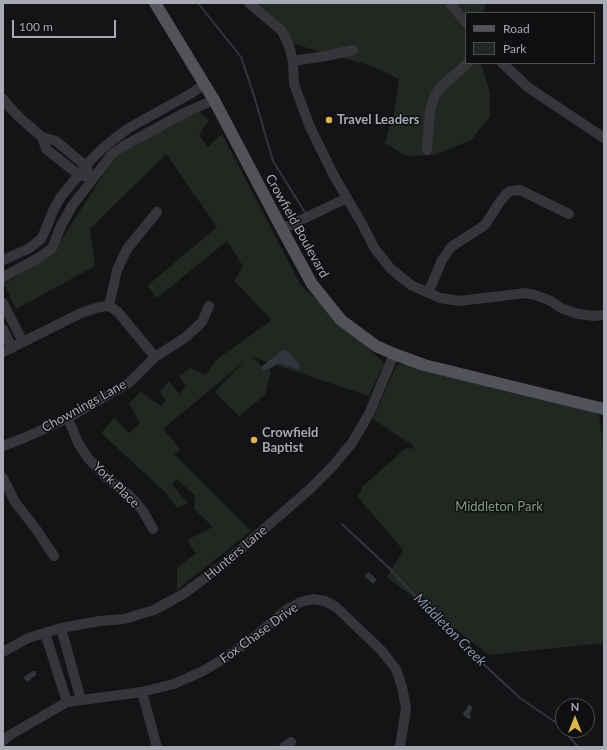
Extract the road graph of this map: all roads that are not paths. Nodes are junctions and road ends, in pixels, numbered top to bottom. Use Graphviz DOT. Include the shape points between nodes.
graph roads {
  1 [pos="155,3"];
  2 [pos="249,3"];
  3 [pos="450,3"];
  4 [pos="465,22"];
  5 [pos="353,50"];
  6 [pos="293,61"];
  7 [pos="467,64"];
  8 [pos="503,64"];
  9 [pos="204,84"];
  10 [pos="3,99"];
  11 [pos="214,100"];
  12 [pos="42,136"];
  13 [pos="604,138"];
  14 [pos="427,150"];
  15 [pos="86,166"];
  16 [pos="79,174"];
  17 [pos="93,179"];
  18 [pos="347,198"];
  19 [pos="158,212"];
  20 [pos="569,214"];
  21 [pos="282,229"];
  22 [pos="3,260"];
  23 [pos="3,277"];
  24 [pos="428,293"];
  25 [pos="3,303"];
  26 [pos="109,306"];
  27 [pos="209,306"];
  28 [pos="604,315"];
  29 [pos="3,329"];
  30 [pos="24,342"];
  31 [pos="8,350"];
  32 [pos="394,354"];
  33 [pos="155,357"];
  34 [pos="604,409"];
  35 [pos="68,418"];
  36 [pos="3,446"];
  37 [pos="3,478"];
  38 [pos="153,530"];
  39 [pos="54,556"];
  40 [pos="61,628"];
  41 [pos="45,633"];
  42 [pos="3,652"];
  43 [pos="142,692"];
  44 [pos="82,700"];
  45 [pos="67,702"];
  46 [pos="3,741"];
  47 [pos="157,747"];
  48 [pos="400,747"];
  1 -- 9 [label="main road, Crowfield Boulevard"];
  2 -- 6 [label="street" via="282,31"];
  3 -- 4 [label="street"];
  5 -- 6 [label="street"];
  6 -- 18 [label="street" via="294,84 310,127"];
  7 -- 14 [label="street" via="435,95 430,110"];
  8 -- 13 [label="street" via="529,88"];
  9 -- 11 [label="main road, Crowfield Boulevard"];
  9 -- 15 [label="street" via="127,129 104,147"];
  10 -- 12 [label="street" via="19,117"];
  11 -- 17 [label="street" via="186,112 122,147 112,154"];
  11 -- 21 [label="main road, Crowfield Boulevard"];
  12 -- 15 [label="street" via="56,141"];
  12 -- 16 [label="street" via="46,148"];
  15 -- 16 [label="street"];
  15 -- 17 [label="street"];
  16 -- 17 [label="street"];
  16 -- 22 [label="street" via="60,198 41,239 28,249"];
  17 -- 23 [label="street" via="72,206 52,248"];
  18 -- 21 [label="street"];
  18 -- 24 [label="street" via="375,249 391,269 411,285"];
  19 -- 26 [label="street" via="127,249 117,270"];
  20 -- 24 [label="street" via="520,190 510,191 485,225 451,247 442,260"];
  21 -- 32 [label="main road, Crowfield Boulevard" via="312,284 341,320 376,346"];
  24 -- 28 [label="street" via="460,301 526,293 578,314"];
  25 -- 30 [label="street"];
  26 -- 30 [label="street" via="82,313"];
  26 -- 33 [label="street" via="118,312"];
  27 -- 33 [label="street, Chownings Lane" via="202,322 186,337"];
  29 -- 31 [label="street"];
  30 -- 31 [label="street"];
  32 -- 34 [label="main road, Crowfield Boulevard" via="424,365"];
  32 -- 40 [label="street, Hunters Lane" via="369,414 352,443 311,488 224,564 185,594 154,610 124,619"];
  33 -- 35 [label="street, Chownings Lane" via="130,382"];
  35 -- 36 [label="street, Chownings Lane"];
  35 -- 38 [label="street, York Place" via="78,443 88,458 106,477 130,496 143,511"];
  37 -- 39 [label="street" via="15,502"];
  40 -- 41 [label="street, Hunters Lane"];
  40 -- 44 [label="street"];
  41 -- 42 [label="street, Hunters Lane" via="28,638"];
  41 -- 45 [label="street"];
  43 -- 44 [label="street, Fox Chase Drive"];
  43 -- 47 [label="street"];
  43 -- 48 [label="street, Fox Chase Drive" via="174,684 203,671 257,635 286,610 313,598 336,607 381,650 396,669 406,708"];
  44 -- 45 [label="street, Fox Chase Drive"];
  45 -- 46 [label="street"];
}
